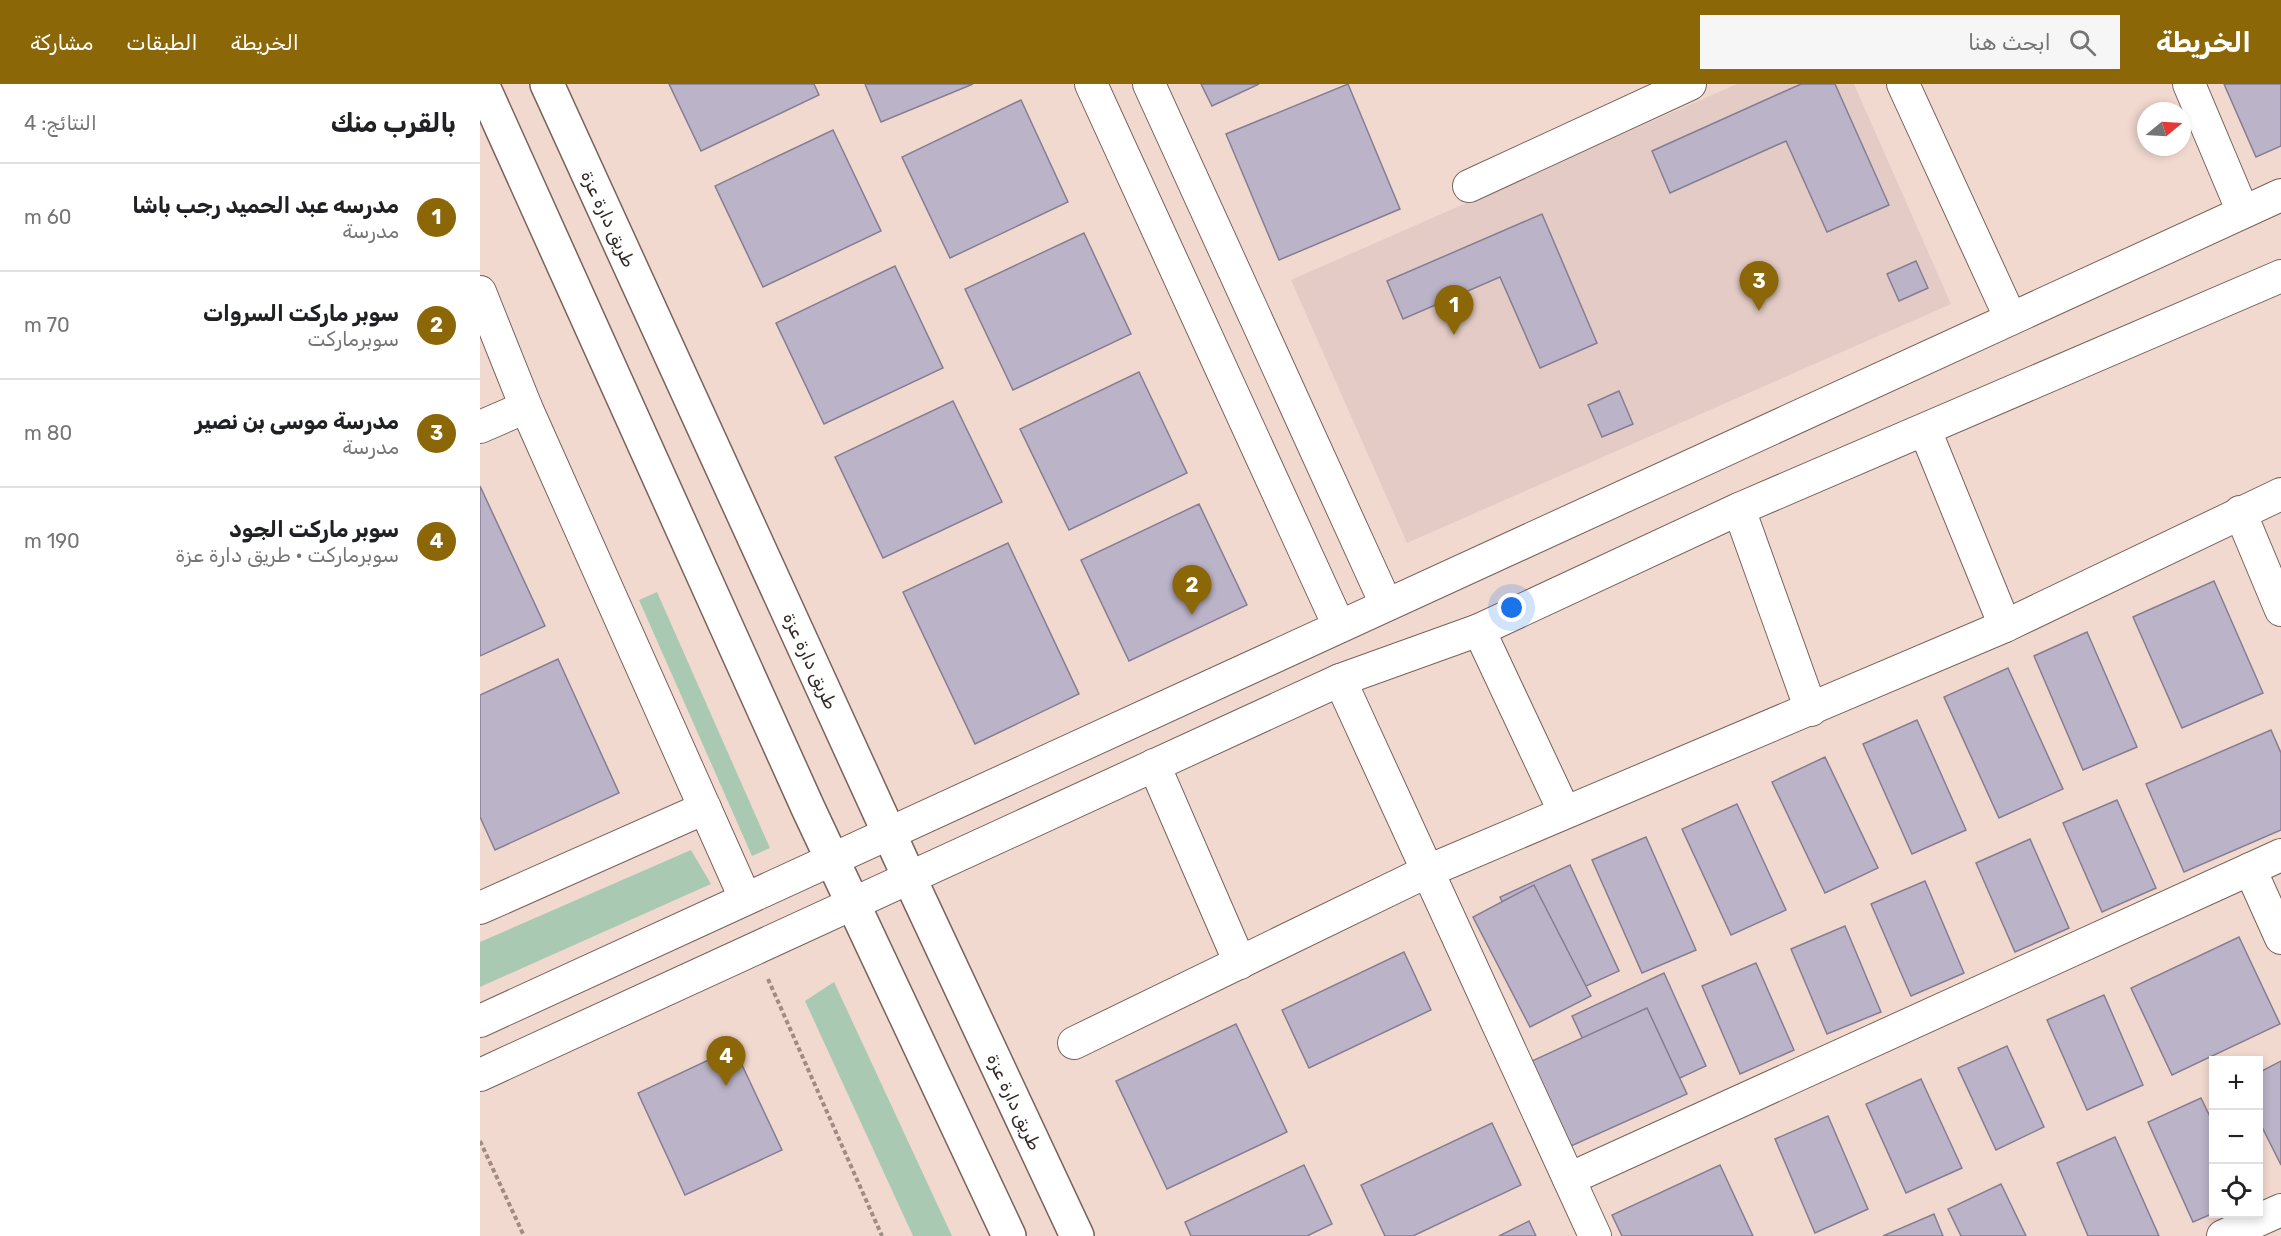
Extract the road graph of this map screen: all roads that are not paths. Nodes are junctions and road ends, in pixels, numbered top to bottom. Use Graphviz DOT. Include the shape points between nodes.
graph roads {
  1 [pos="482,84"];
  2 [pos="547,84"];
  3 [pos="1091,84"];
  4 [pos="1149,84"];
  5 [pos="1690,84"];
  6 [pos="1903,84"];
  7 [pos="2189,84"];
  8 [pos="1468,186"];
  9 [pos="2281,195"];
  10 [pos="2243,212"];
  11 [pos="2281,276"];
  12 [pos="480,292"];
  13 [pos="2010,317"];
  14 [pos="526,407"];
  15 [pos="480,427"];
  16 [pos="1925,430"];
  17 [pos="2281,494"];
  18 [pos="1739,508"];
  19 [pos="2240,512"];
  20 [pos="1386,604"];
  21 [pos="2281,610"];
  22 [pos="1339,626"];
  23 [pos="2005,626"];
  24 [pos="1479,630"];
  25 [pos="1340,680"];
  26 [pos="1811,710"];
  27 [pos="1154,765"];
  28 [pos="705,808"];
  29 [pos="1564,811"];
  30 [pos="888,832"];
  31 [pos="2281,855"];
  32 [pos="831,858"];
  33 [pos="2250,869"];
  34 [pos="1428,871"];
  35 [pos="909,877"];
  36 [pos="745,898"];
  37 [pos="852,903"];
  38 [pos="480,908"];
  39 [pos="2281,938"];
  40 [pos="1240,963"];
  41 [pos="480,1021"];
  42 [pos="1074,1044"];
  43 [pos="480,1075"];
  44 [pos="1569,1179"];
  45 [pos="2281,1210"];
  46 [pos="1009,1236"];
  47 [pos="1077,1236"];
  48 [pos="1595,1236"];
  49 [pos="2223,1236"];
  1 -- 32 [label="main road"];
  2 -- 30 [label="main road, طريق دارة عزة"];
  3 -- 22 [label="street"];
  4 -- 20 [label="street"];
  5 -- 8 [label="street"];
  6 -- 13 [label="street"];
  7 -- 10 [label="street"];
  9 -- 10 [label="street"];
  10 -- 13 [label="street"];
  11 -- 16 [label="street"];
  12 -- 14 [label="street"];
  13 -- 20 [label="street"];
  14 -- 15 [label="street"];
  14 -- 28 [label="street"];
  16 -- 18 [label="street"];
  16 -- 23 [label="street"];
  17 -- 19 [label="street"];
  18 -- 24 [label="street"];
  18 -- 26 [label="street"];
  19 -- 21 [label="street"];
  19 -- 23 [label="street"];
  20 -- 22 [label="street"];
  22 -- 30 [label="street"];
  23 -- 26 [label="street"];
  24 -- 25 [label="street"];
  24 -- 29 [label="street"];
  25 -- 27 [label="street"];
  25 -- 34 [label="street"];
  26 -- 29 [label="street"];
  27 -- 35 [label="street"];
  27 -- 40 [label="street"];
  28 -- 36 [label="street"];
  28 -- 38 [label="street"];
  29 -- 34 [label="street"];
  30 -- 32 [label="street"];
  30 -- 35 [label="main road, طريق دارة عزة"];
  31 -- 33 [label="street"];
  32 -- 36 [label="street"];
  32 -- 37 [label="main road"];
  33 -- 39 [label="street"];
  33 -- 44 [label="street"];
  34 -- 40 [label="street"];
  34 -- 44 [label="street"];
  35 -- 37 [label="street"];
  35 -- 47 [label="main road, طريق دارة عزة"];
  36 -- 41 [label="street"];
  37 -- 43 [label="street"];
  37 -- 46 [label="main road"];
  40 -- 42 [label="street"];
  44 -- 48 [label="street"];
  45 -- 49 [label="street"];
}
